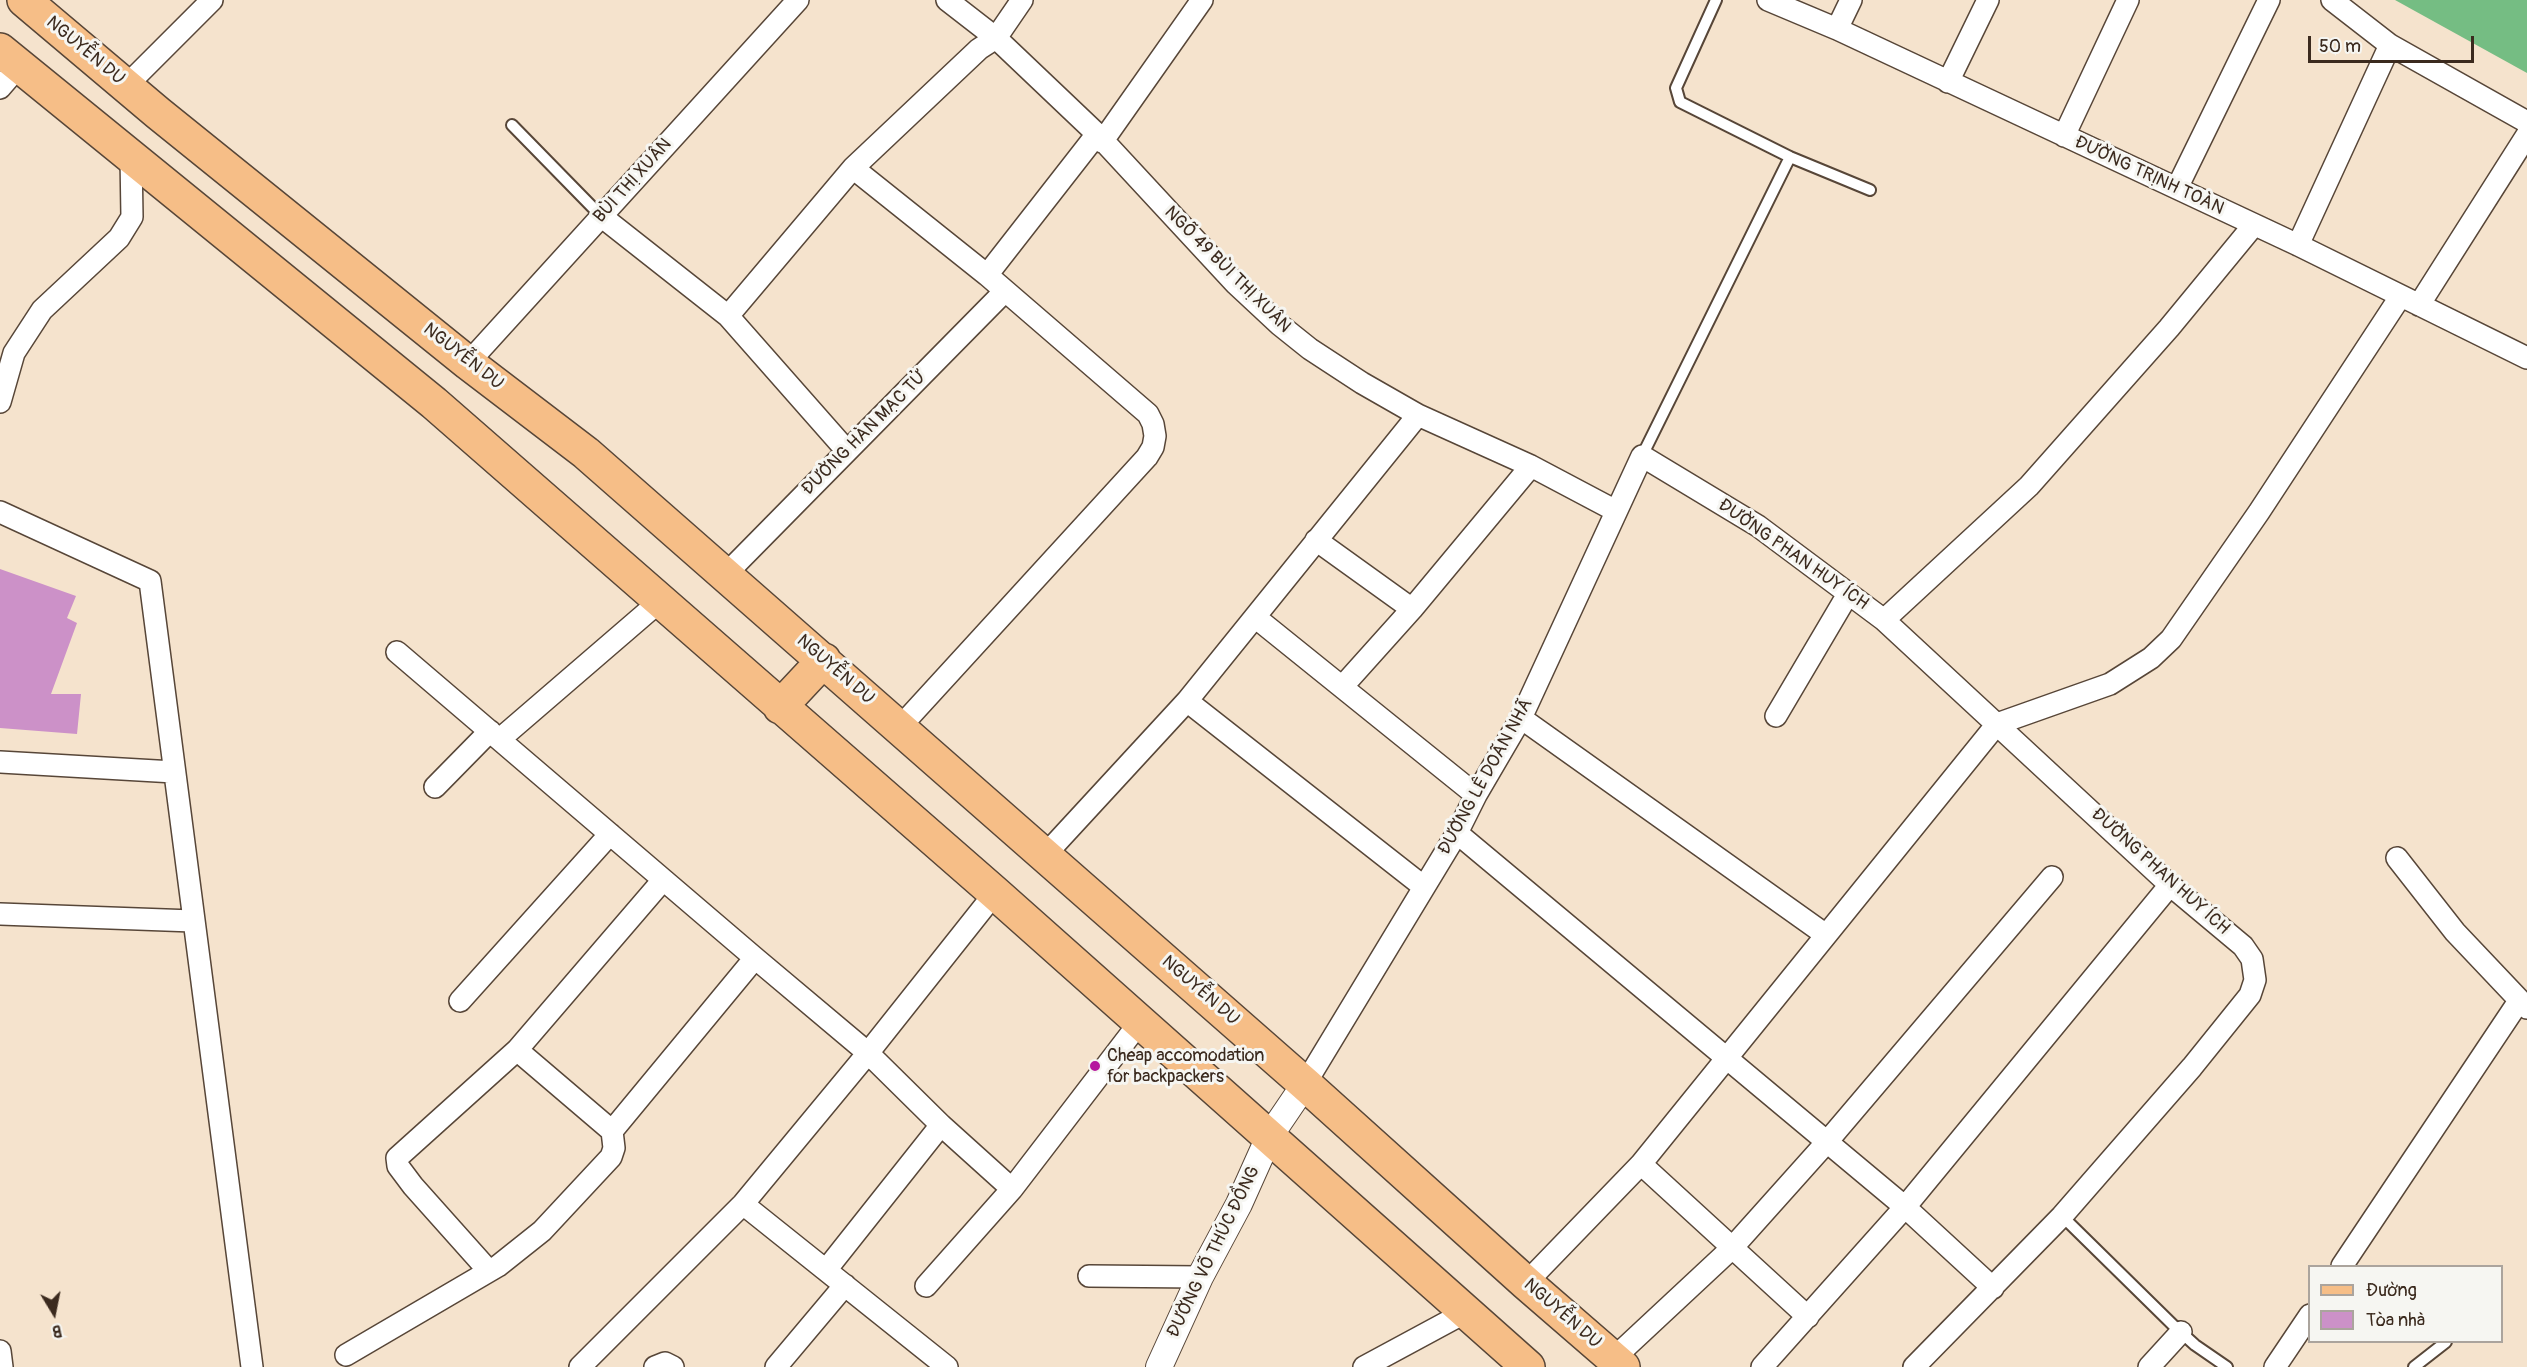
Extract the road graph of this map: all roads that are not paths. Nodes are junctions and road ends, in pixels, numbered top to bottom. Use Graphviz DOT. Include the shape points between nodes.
graph roads {
  1 [pos="24,0"];
  2 [pos="212,0"];
  3 [pos="798,0"];
  4 [pos="947,0"];
  5 [pos="1022,0"];
  6 [pos="1202,0"];
  7 [pos="1716,0"];
  8 [pos="1768,0"];
  9 [pos="1851,0"];
  10 [pos="1988,0"];
  11 [pos="2128,0"];
  12 [pos="2269,0"];
  13 [pos="2332,0"];
  14 [pos="1837,29"];
  15 [pos="996,38"];
  16 [pos="2390,45"];
  17 [pos="6,68"];
  18 [pos="1948,82"];
  19 [pos="127,86"];
  20 [pos="2527,122"];
  21 [pos="91,125"];
  22 [pos="512,125"];
  23 [pos="2527,135"];
  24 [pos="2064,136"];
  25 [pos="1100,138"];
  26 [pos="130,156"];
  27 [pos="1790,157"];
  28 [pos="853,168"];
  29 [pos="2177,188"];
  30 [pos="1870,190"];
  31 [pos="601,216"];
  32 [pos="2253,226"];
  33 [pos="2298,244"];
  34 [pos="987,275"];
  35 [pos="1004,292"];
  36 [pos="2409,301"];
  37 [pos="728,316"];
  38 [pos="2527,358"];
  39 [pos="468,363"];
  40 [pos="0,402"];
  41 [pos="434,402"];
  42 [pos="1418,414"];
  43 [pos="847,451"];
  44 [pos="1642,456"];
  45 [pos="1531,466"];
  46 [pos="1616,511"];
  47 [pos="0,512"];
  48 [pos="1316,540"];
  49 [pos="726,574"];
  50 [pos="1848,594"];
  51 [pos="659,602"];
  52 [pos="1412,609"];
  53 [pos="1255,617"];
  54 [pos="1884,620"];
  55 [pos="397,652"];
  56 [pos="824,660"];
  57 [pos="1342,687"];
  58 [pos="1187,701"];
  59 [pos="780,707"];
  60 [pos="1776,716"];
  61 [pos="1521,718"];
  62 [pos="1997,724"];
  63 [pos="900,727"];
  64 [pos="495,735"];
  65 [pos="0,762"];
  66 [pos="174,772"];
  67 [pos="435,787"];
  68 [pos="1476,795"];
  69 [pos="1457,833"];
  70 [pos="610,834"];
  71 [pos="1046,855"];
  72 [pos="2397,858"];
  73 [pos="2052,877"];
  74 [pos="663,880"];
  75 [pos="2170,885"];
  76 [pos="1424,887"];
  77 [pos="994,893"];
  78 [pos="0,914"];
  79 [pos="193,921"];
  80 [pos="1826,935"];
  81 [pos="755,958"];
  82 [pos="460,1001"];
  83 [pos="2523,1004"];
  84 [pos="1140,1022"];
  85 [pos="517,1050"];
  86 [pos="868,1053"];
  87 [pos="1728,1057"];
  88 [pos="1305,1084"];
  89 [pos="941,1125"];
  90 [pos="612,1131"];
  91 [pos="1269,1137"];
  92 [pos="1826,1143"];
  93 [pos="1641,1164"];
  94 [pos="1012,1189"];
  95 [pos="743,1204"];
  96 [pos="1905,1207"];
  97 [pos="2062,1216"];
  98 [pos="1732,1248"];
  99 [pos="2343,1265"];
  100 [pos="488,1270"];
  101 [pos="826,1270"];
  102 [pos="1089,1276"];
  103 [pos="1200,1277"];
  104 [pos="1526,1283"];
  105 [pos="845,1285"];
  106 [pos="926,1286"];
  107 [pos="1994,1288"];
  108 [pos="1466,1312"];
  109 [pos="1808,1317"];
  110 [pos="2308,1319"];
  111 [pos="2181,1332"];
  112 [pos="2444,1343"];
  113 [pos="0,1351"];
  114 [pos="346,1355"];
  115 [pos="1618,1363"];
  116 [pos="936,1364"];
  117 [pos="2,1367"];
  118 [pos="252,1367"];
  119 [pos="580,1367"];
  120 [pos="655,1367"];
  121 [pos="673,1367"];
  122 [pos="776,1367"];
  123 [pos="1159,1367"];
  124 [pos="1365,1367"];
  125 [pos="1528,1367"];
  126 [pos="1762,1367"];
  127 [pos="1914,1367"];
  128 [pos="2149,1367"];
  129 [pos="2227,1367"];
  130 [pos="2275,1367"];
  131 [pos="2414,1367"];
  1 -- 19 [label="main road, NGUYỄN DU"];
  2 -- 19 [label="street"];
  3 -- 31 [label="street, BÙI THỊ XUÂN"];
  4 -- 15 [label="street, NGÕ 49 BÙI THỊ XUÂN"];
  5 -- 15 [label="street"];
  6 -- 25 [label="street"];
  7 -- 27 [label="lane" via="1676,88 1677,96 1683,105"];
  8 -- 14 [label="street, ĐƯỜNG TRỊNH TOÀN"];
  9 -- 14 [label="street"];
  10 -- 18 [label="street"];
  11 -- 24 [label="street"];
  12 -- 29 [label="street"];
  13 -- 16 [label="street"];
  14 -- 18 [label="street, ĐƯỜNG TRỊNH TOÀN"];
  15 -- 25 [label="street, NGÕ 49 BÙI THỊ XUÂN"];
  15 -- 28 [label="street" via="979,49"];
  16 -- 20 [label="street"];
  16 -- 33 [label="street"];
  17 -- 21 [label="main road"];
  18 -- 24 [label="street, ĐƯỜNG TRỊNH TOÀN"];
  19 -- 21 [label="main road"];
  19 -- 39 [label="main road, NGUYỄN DU"];
  21 -- 26 [label="main road"];
  22 -- 31 [label="lane"];
  23 -- 36 [label="street"];
  24 -- 29 [label="street, ĐƯỜNG TRỊNH TOÀN"];
  25 -- 34 [label="street"];
  25 -- 42 [label="street, NGÕ 49 BÙI THỊ XUÂN" via="1236,284 1280,325 1353,377"];
  26 -- 40 [label="street" via="132,217 119,238 42,310 14,353"];
  26 -- 41 [label="main road"];
  27 -- 30 [label="lane"];
  27 -- 44 [label="lane"];
  28 -- 34 [label="street"];
  28 -- 37 [label="street"];
  29 -- 32 [label="street, ĐƯỜNG TRỊNH TOÀN"];
  31 -- 37 [label="street"];
  31 -- 39 [label="street, BÙI THỊ XUÂN"];
  32 -- 33 [label="street, ĐƯỜNG TRỊNH TOÀN"];
  32 -- 54 [label="street" via="2029,486"];
  33 -- 36 [label="street, ĐƯỜNG TRỊNH TOÀN"];
  34 -- 35 [label="street"];
  35 -- 43 [label="street, ĐƯỜNG HÀN MẠC TỬ"];
  35 -- 63 [label="street" via="1148,414 1155,436 1153,447"];
  36 -- 38 [label="street, ĐƯỜNG TRỊNH TOÀN"];
  36 -- 62 [label="street" via="2170,639 2151,658 2110,684"];
  37 -- 43 [label="street"];
  39 -- 41 [label="main road"];
  39 -- 49 [label="main road, NGUYỄN DU" via="586,453"];
  41 -- 51 [label="main road"];
  42 -- 45 [label="street, NGÕ 49 BÙI THỊ XUÂN"];
  42 -- 48 [label="street"];
  43 -- 49 [label="street, ĐƯỜNG HÀN MẠC TỬ"];
  44 -- 46 [label="street, ĐƯỜNG LÊ DOÃN NHÃ"];
  44 -- 50 [label="street, ĐƯỜNG PHAN HUY ÍCH" via="1758,526"];
  45 -- 46 [label="street, NGÕ 49 BÙI THỊ XUÂN"];
  45 -- 52 [label="street"];
  46 -- 61 [label="street, ĐƯỜNG LÊ DOÃN NHÃ"];
  47 -- 66 [label="street" via="150,581"];
  48 -- 52 [label="street"];
  48 -- 53 [label="street"];
  49 -- 56 [label="main road, NGUYỄN DU"];
  50 -- 54 [label="street, ĐƯỜNG PHAN HUY ÍCH"];
  50 -- 60 [label="street"];
  51 -- 59 [label="main road"];
  51 -- 64 [label="street"];
  52 -- 57 [label="street"];
  53 -- 57 [label="street"];
  53 -- 58 [label="street"];
  54 -- 62 [label="street, ĐƯỜNG PHAN HUY ÍCH"];
  55 -- 64 [label="street"];
  56 -- 59 [label="main road"];
  56 -- 63 [label="main road, NGUYỄN DU"];
  57 -- 68 [label="street"];
  58 -- 71 [label="street"];
  58 -- 76 [label="street"];
  59 -- 77 [label="main road"];
  61 -- 68 [label="street, ĐƯỜNG LÊ DOÃN NHÃ"];
  61 -- 80 [label="street"];
  62 -- 75 [label="street, ĐƯỜNG PHAN HUY ÍCH"];
  62 -- 80 [label="street"];
  63 -- 71 [label="main road, NGUYỄN DU"];
  64 -- 67 [label="street"];
  64 -- 70 [label="street"];
  65 -- 66 [label="street"];
  66 -- 79 [label="street"];
  68 -- 69 [label="street, ĐƯỜNG LÊ DOÃN NHÃ"];
  69 -- 76 [label="street, ĐƯỜNG LÊ DOÃN NHÃ"];
  69 -- 87 [label="street"];
  70 -- 74 [label="street"];
  70 -- 82 [label="street"];
  71 -- 88 [label="main road, NGUYỄN DU"];
  72 -- 83 [label="street" via="2455,932"];
  73 -- 92 [label="street"];
  74 -- 81 [label="street"];
  74 -- 85 [label="street"];
  75 -- 96 [label="street"];
  75 -- 97 [label="street, ĐƯỜNG PHAN HUY ÍCH" via="2243,946 2255,971 2254,987 2244,1006"];
  76 -- 88 [label="street, ĐƯỜNG LÊ DOÃN NHÃ"];
  77 -- 84 [label="main road"];
  77 -- 86 [label="street"];
  78 -- 79 [label="street"];
  79 -- 118 [label="street"];
  80 -- 87 [label="street"];
  81 -- 86 [label="street"];
  81 -- 90 [label="street"];
  83 -- 99 [label="street"];
  84 -- 91 [label="main road"];
  84 -- 94 [label="street"];
  85 -- 90 [label="street"];
  85 -- 100 [label="street" via="397,1158 398,1166 413,1186"];
  86 -- 89 [label="street"];
  86 -- 95 [label="street"];
  87 -- 92 [label="street"];
  87 -- 93 [label="street"];
  88 -- 91 [label="street, ĐƯỜNG VÕ THÚC ĐỒNG"];
  88 -- 104 [label="main road, NGUYỄN DU"];
  89 -- 94 [label="street"];
  89 -- 101 [label="street"];
  90 -- 100 [label="street" via="612,1153 600,1171 542,1231"];
  91 -- 103 [label="street, ĐƯỜNG VÕ THÚC ĐỒNG"];
  91 -- 108 [label="main road"];
  92 -- 96 [label="street"];
  92 -- 98 [label="street"];
  93 -- 98 [label="street"];
  93 -- 104 [label="street"];
  94 -- 106 [label="street"];
  95 -- 101 [label="street"];
  95 -- 119 [label="street"];
  96 -- 107 [label="street"];
  96 -- 109 [label="street"];
  97 -- 107 [label="street, ĐƯỜNG PHAN HUY ÍCH"];
  97 -- 111 [label="lane"];
  98 -- 109 [label="street"];
  98 -- 115 [label="street"];
  100 -- 114 [label="street"];
  101 -- 105 [label="street"];
  102 -- 103 [label="street"];
  103 -- 123 [label="street, ĐƯỜNG VÕ THÚC ĐỒNG"];
  104 -- 115 [label="main road, NGUYỄN DU"];
  105 -- 116 [label="street"];
  105 -- 122 [label="street"];
  107 -- 127 [label="street, ĐƯỜNG PHAN HUY ÍCH"];
  108 -- 124 [label="street"];
  108 -- 125 [label="main road"];
  109 -- 126 [label="street"];
  110 -- 130 [label="street"];
  111 -- 128 [label="street"];
  111 -- 129 [label="lane"];
  112 -- 131 [label="lane"];
  113 -- 117 [label="street"];
  120 -- 121 [label="street" via="665,1363"];
}
